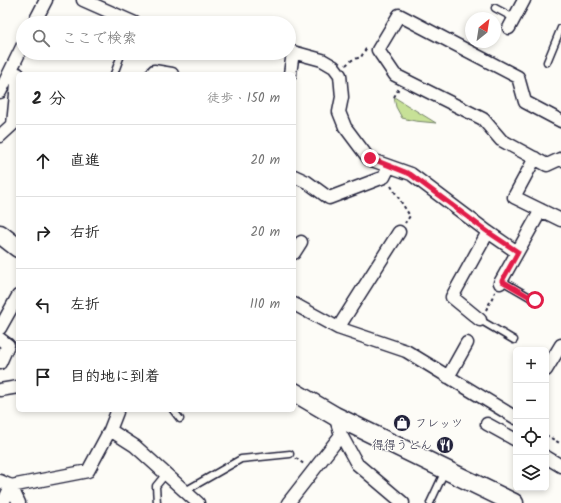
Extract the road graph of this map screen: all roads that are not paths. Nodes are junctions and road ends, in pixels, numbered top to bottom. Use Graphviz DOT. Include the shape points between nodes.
graph roads {
  1 [pos="46,0"];
  2 [pos="83,0"];
  3 [pos="524,0"];
  4 [pos="495,8"];
  5 [pos="38,16"];
  6 [pos="118,16"];
  7 [pos="512,23"];
  8 [pos="561,28"];
  9 [pos="296,52"];
  10 [pos="16,59"];
  11 [pos="20,60"];
  12 [pos="119,60"];
  13 [pos="291,60"];
  14 [pos="547,62"];
  15 [pos="18,72"];
  16 [pos="115,72"];
  17 [pos="290,72"];
  18 [pos="0,92"];
  19 [pos="561,121"];
  20 [pos="16,125"];
  21 [pos="0,136"];
  22 [pos="535,158"];
  23 [pos="561,160"];
  24 [pos="387,172"];
  25 [pos="296,177"];
  26 [pos="541,210"];
  27 [pos="561,220"];
  28 [pos="399,232"];
  29 [pos="488,232"];
  30 [pos="1,238"];
  31 [pos="301,242"];
  32 [pos="16,247"];
  33 [pos="296,250"];
  34 [pos="518,252"];
  35 [pos="501,282"];
  36 [pos="16,300"];
  37 [pos="535,300"];
  38 [pos="296,305"];
  39 [pos="480,320"];
  40 [pos="0,328"];
  41 [pos="338,328"];
  42 [pos="0,339"];
  43 [pos="514,340"];
  44 [pos="467,343"];
  45 [pos="561,345"];
  46 [pos="0,363"];
  47 [pos="549,365"];
  48 [pos="448,377"];
  49 [pos="16,387"];
  50 [pos="0,390"];
  51 [pos="296,393"];
  52 [pos="117,412"];
  53 [pos="175,412"];
  54 [pos="335,416"];
  55 [pos="513,416"];
  56 [pos="180,419"];
  57 [pos="487,424"];
  58 [pos="110,430"];
  59 [pos="341,435"];
  60 [pos="513,438"];
  61 [pos="290,454"];
  62 [pos="549,459"];
  63 [pos="561,466"];
  64 [pos="446,470"];
  65 [pos="165,475"];
  66 [pos="0,481"];
  67 [pos="12,486"];
  68 [pos="185,491"];
  69 [pos="3,503"];
  70 [pos="19,503"];
  71 [pos="157,503"];
  72 [pos="198,503"];
  73 [pos="288,503"];
  74 [pos="404,503"];
  75 [pos="430,503"];
  76 [pos="514,503"];
  1 -- 5 [label="street"];
  2 -- 6 [label="street"];
  3 -- 7 [label="street"];
  4 -- 7 [label="lane"];
  8 -- 14 [label="lane"];
  9 -- 24 [label="street" via="334,66 340,75 340,112 345,127 370,158"];
  10 -- 18 [label="street"];
  11 -- 15 [label="street"];
  12 -- 16 [label="lane"];
  13 -- 17 [label="street"];
  19 -- 22 [label="street" via="525,102 518,77 399,15 378,50 395,75 483,119 501,140"];
  20 -- 21 [label="street"];
  22 -- 23 [label="street" via="547,165"];
  22 -- 26 [label="street" via="514,197"];
  24 -- 25 [label="street" via="329,198"];
  24 -- 29 [label="street" via="410,174"];
  26 -- 27 [label="street"];
  26 -- 34 [label="street"];
  28 -- 41 [label="street"];
  29 -- 34 [label="street"];
  29 -- 39 [label="street" via="452,296"];
  30 -- 32 [label="main road"];
  31 -- 33 [label="street"];
  34 -- 35 [label="street"];
  35 -- 37 [label="lane"];
  36 -- 40 [label="street"];
  38 -- 41 [label="street"];
  39 -- 43 [label="lane"];
  41 -- 48 [label="street" via="406,351"];
  42 -- 46 [label="street" via="8,345"];
  44 -- 48 [label="street"];
  45 -- 47 [label="street"];
  48 -- 55 [label="street"];
  49 -- 50 [label="street"];
  51 -- 54 [label="main road"];
  52 -- 58 [label="street"];
  53 -- 56 [label="lane"];
  54 -- 59 [label="street"];
  54 -- 64 [label="main road"];
  57 -- 60 [label="street"];
  58 -- 65 [label="street" via="135,446"];
  58 -- 67 [label="street" via="88,471"];
  59 -- 73 [label="street"];
  59 -- 74 [label="street" via="356,464"];
  61 -- 68 [label="lane" via="241,459"];
  62 -- 63 [label="street"];
  64 -- 75 [label="lane"];
  64 -- 76 [label="main road"];
  65 -- 68 [label="street"];
  65 -- 71 [label="lane" via="156,486"];
  66 -- 67 [label="street"];
  67 -- 69 [label="street"];
  67 -- 70 [label="street"];
  68 -- 72 [label="street"];
}
